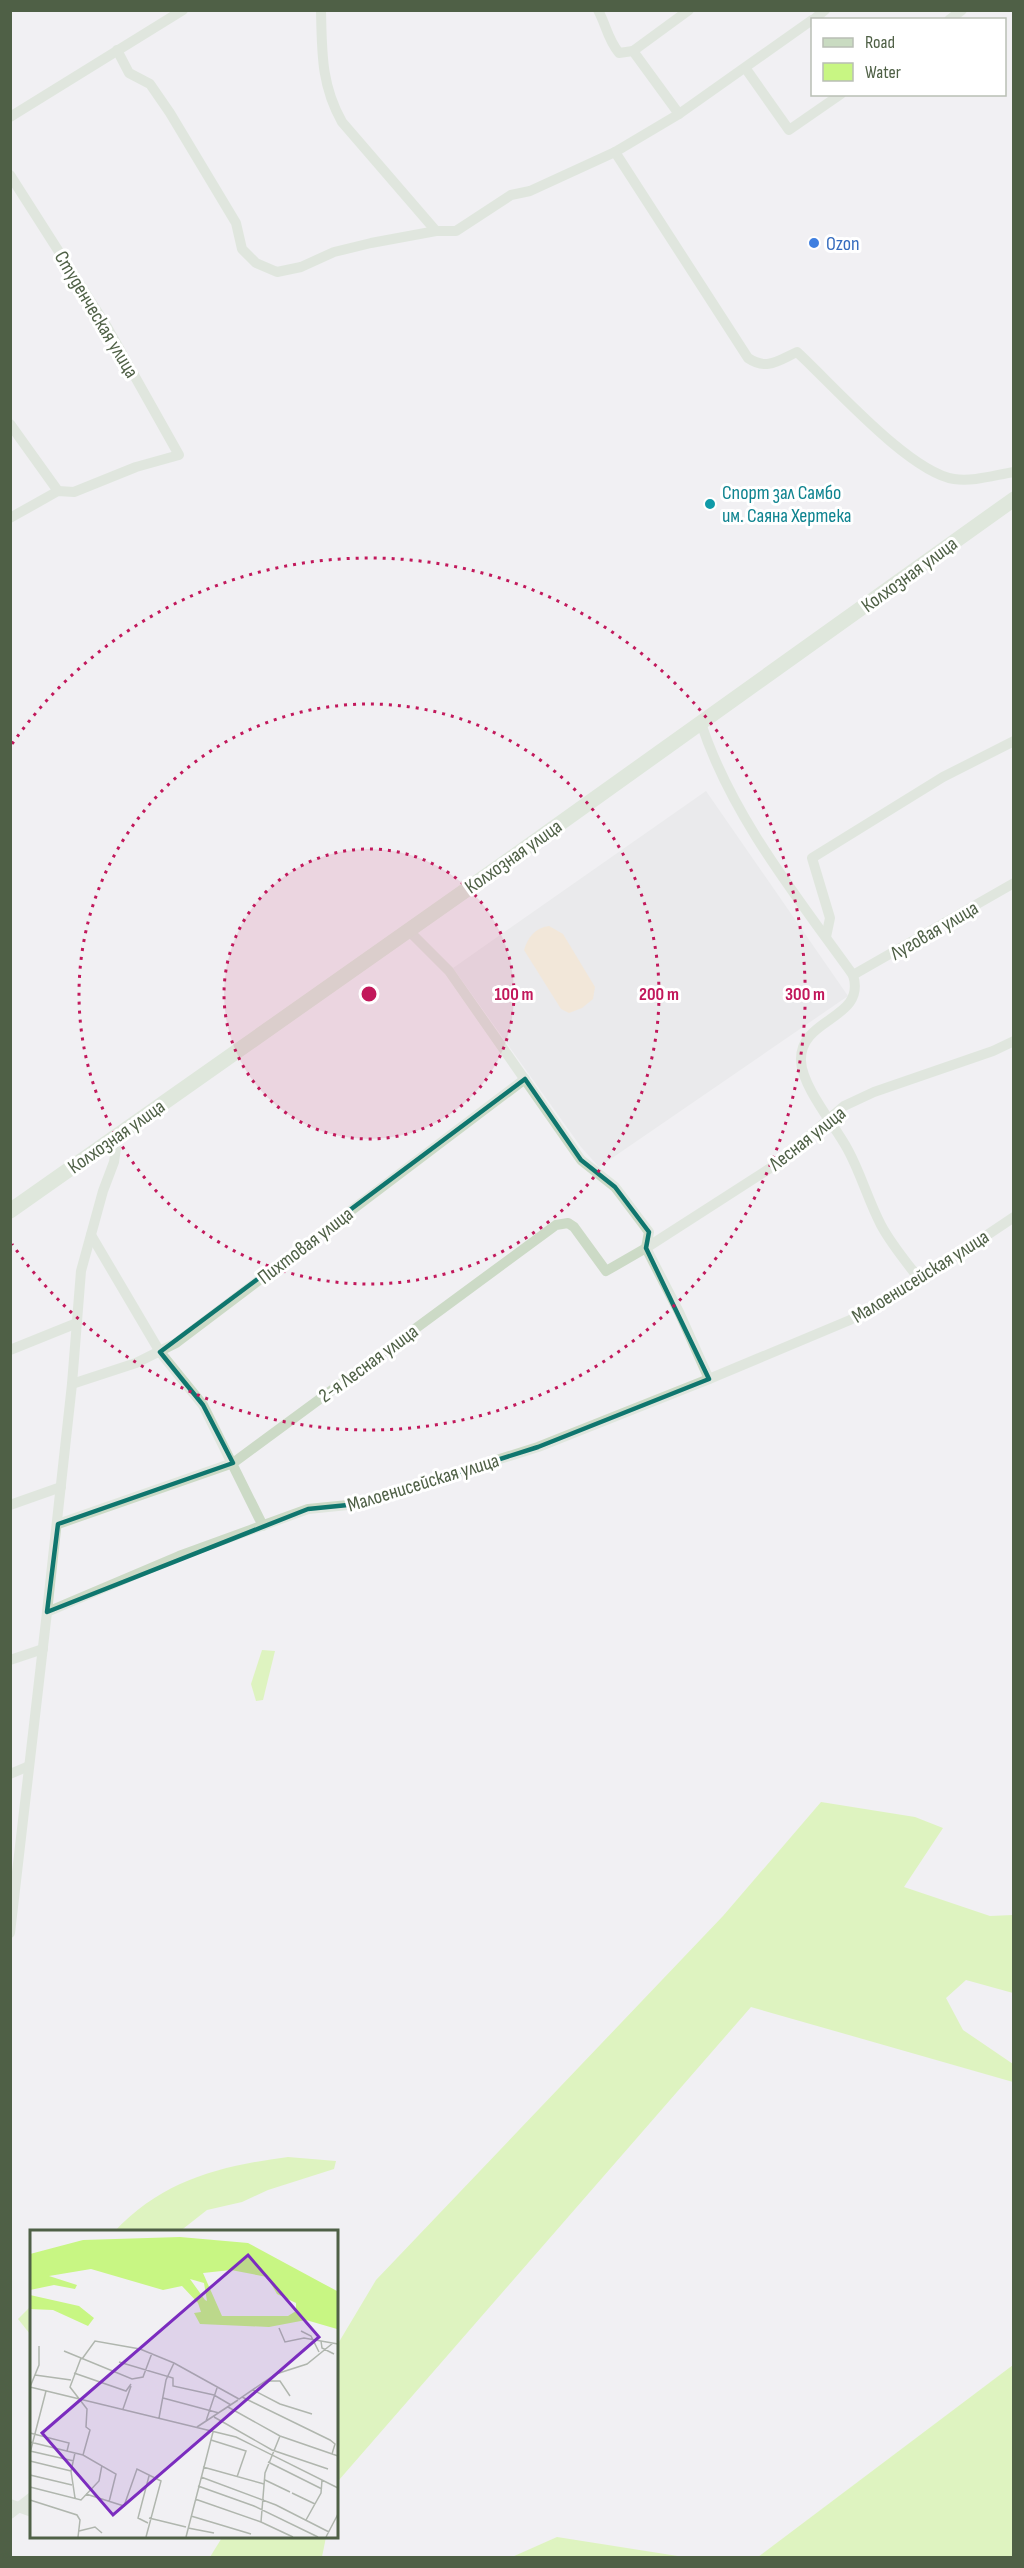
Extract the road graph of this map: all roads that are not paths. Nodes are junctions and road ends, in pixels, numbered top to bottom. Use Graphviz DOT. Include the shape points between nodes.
graph roads {
  1 [pos="183,10"];
  2 [pos="321,10"];
  3 [pos="598,10"];
  4 [pos="689,10"];
  5 [pos="811,21"];
  6 [pos="117,50"];
  7 [pos="633,51"];
  8 [pos="746,69"];
  9 [pos="839,96"];
  10 [pos="680,114"];
  11 [pos="10,117"];
  12 [pos="615,152"];
  13 [pos="10,175"];
  14 [pos="436,231"];
  15 [pos="10,424"];
  16 [pos="1014,472"];
  17 [pos="58,491"];
  18 [pos="1014,499"];
  19 [pos="10,518"];
  20 [pos="701,723"];
  21 [pos="1014,741"];
  22 [pos="1014,883"];
  23 [pos="408,930"];
  24 [pos="826,936"];
  25 [pos="853,975"];
  26 [pos="1014,1041"];
  27 [pos="525,1079"];
  28 [pos="827,1119"];
  29 [pos="111,1139"];
  30 [pos="10,1211"];
  31 [pos="1014,1217"];
  32 [pos="91,1235"];
  33 [pos="646,1248"];
  34 [pos="920,1280"];
  35 [pos="77,1323"];
  36 [pos="10,1350"];
  37 [pos="160,1352"];
  38 [pos="709,1379"];
  39 [pos="72,1384"];
  40 [pos="233,1463"];
  41 [pos="61,1487"];
  42 [pos="10,1505"];
  43 [pos="58,1524"];
  44 [pos="263,1526"];
  45 [pos="47,1612"];
  46 [pos="43,1648"];
  47 [pos="10,1660"];
  48 [pos="29,1766"];
  49 [pos="10,1774"];
  50 [pos="11,1929"];
  51 [pos="30,2498"];
  52 [pos="13,2508"];
  53 [pos="30,2512"];
  1 -- 6 [label="street"];
  2 -- 14 [label="street" via="322,68 331,103 342,122"];
  3 -- 7 [label="street" via="609,40 619,53"];
  4 -- 7 [label="street"];
  5 -- 8 [label="street"];
  6 -- 11 [label="street"];
  6 -- 14 [label="street" via="129,73 150,84 170,113 236,223 242,249 256,263 277,272 301,267 334,252"];
  7 -- 10 [label="street"];
  8 -- 9 [label="street" via="789,130"];
  8 -- 10 [label="street"];
  10 -- 12 [label="street"];
  12 -- 14 [label="street" via="530,191 511,195 456,231"];
  12 -- 16 [label="street" via="748,358 758,365 768,365 797,352 905,453 934,472 955,479"];
  13 -- 17 [label="street, Студенческая улица" via="107,327 179,455 136,466 82,490"];
  15 -- 17 [label="street"];
  17 -- 19 [label="street"];
  18 -- 20 [label="main road, Колхозная улица"];
  20 -- 23 [label="main road, Колхозная улица"];
  20 -- 24 [label="street" via="712,759 744,818"];
  21 -- 24 [label="street" via="943,777 812,858 830,918"];
  22 -- 25 [label="street, Луговая улица"];
  23 -- 27 [label="street" via="449,971"];
  23 -- 29 [label="main road, Колхозная улица"];
  24 -- 25 [label="street"];
  25 -- 28 [label="street" via="856,994 813,1033 801,1062"];
  26 -- 28 [label="street, Лесная улица" via="874,1092"];
  27 -- 33 [label="street" via="581,1160 615,1187 634,1209 649,1232"];
  27 -- 37 [label="street, Пихтовая улица"];
  28 -- 33 [label="street, Лесная улица" via="775,1164"];
  28 -- 34 [label="street" via="848,1150 881,1227"];
  29 -- 30 [label="main road, Колхозная улица"];
  29 -- 32 [label="street" via="116,1148 114,1162"];
  31 -- 34 [label="street, Малоенисейская улица"];
  32 -- 35 [label="street" via="81,1271"];
  32 -- 37 [label="street"];
  33 -- 38 [label="street"];
  33 -- 40 [label="street, 2-я Лесная улица" via="606,1271 574,1227 568,1223 556,1225"];
  34 -- 38 [label="street, Малоенисейская улица" via="850,1320"];
  35 -- 36 [label="street"];
  35 -- 39 [label="street"];
  37 -- 39 [label="street, Пихтовая улица"];
  37 -- 40 [label="street" via="203,1405"];
  38 -- 44 [label="street, Малоенисейская улица" via="538,1447 358,1504 308,1509"];
  39 -- 41 [label="street"];
  40 -- 43 [label="street, 2-я Лесная улица"];
  40 -- 44 [label="street"];
  41 -- 42 [label="street"];
  41 -- 43 [label="street"];
  43 -- 45 [label="street"];
  44 -- 45 [label="street, Малоенисейская улица" via="179,1556"];
  45 -- 46 [label="street"];
  46 -- 47 [label="street"];
  46 -- 48 [label="street"];
  48 -- 49 [label="street"];
  48 -- 50 [label="street"];
  51 -- 52 [label="street"];
  52 -- 53 [label="street"];
}
